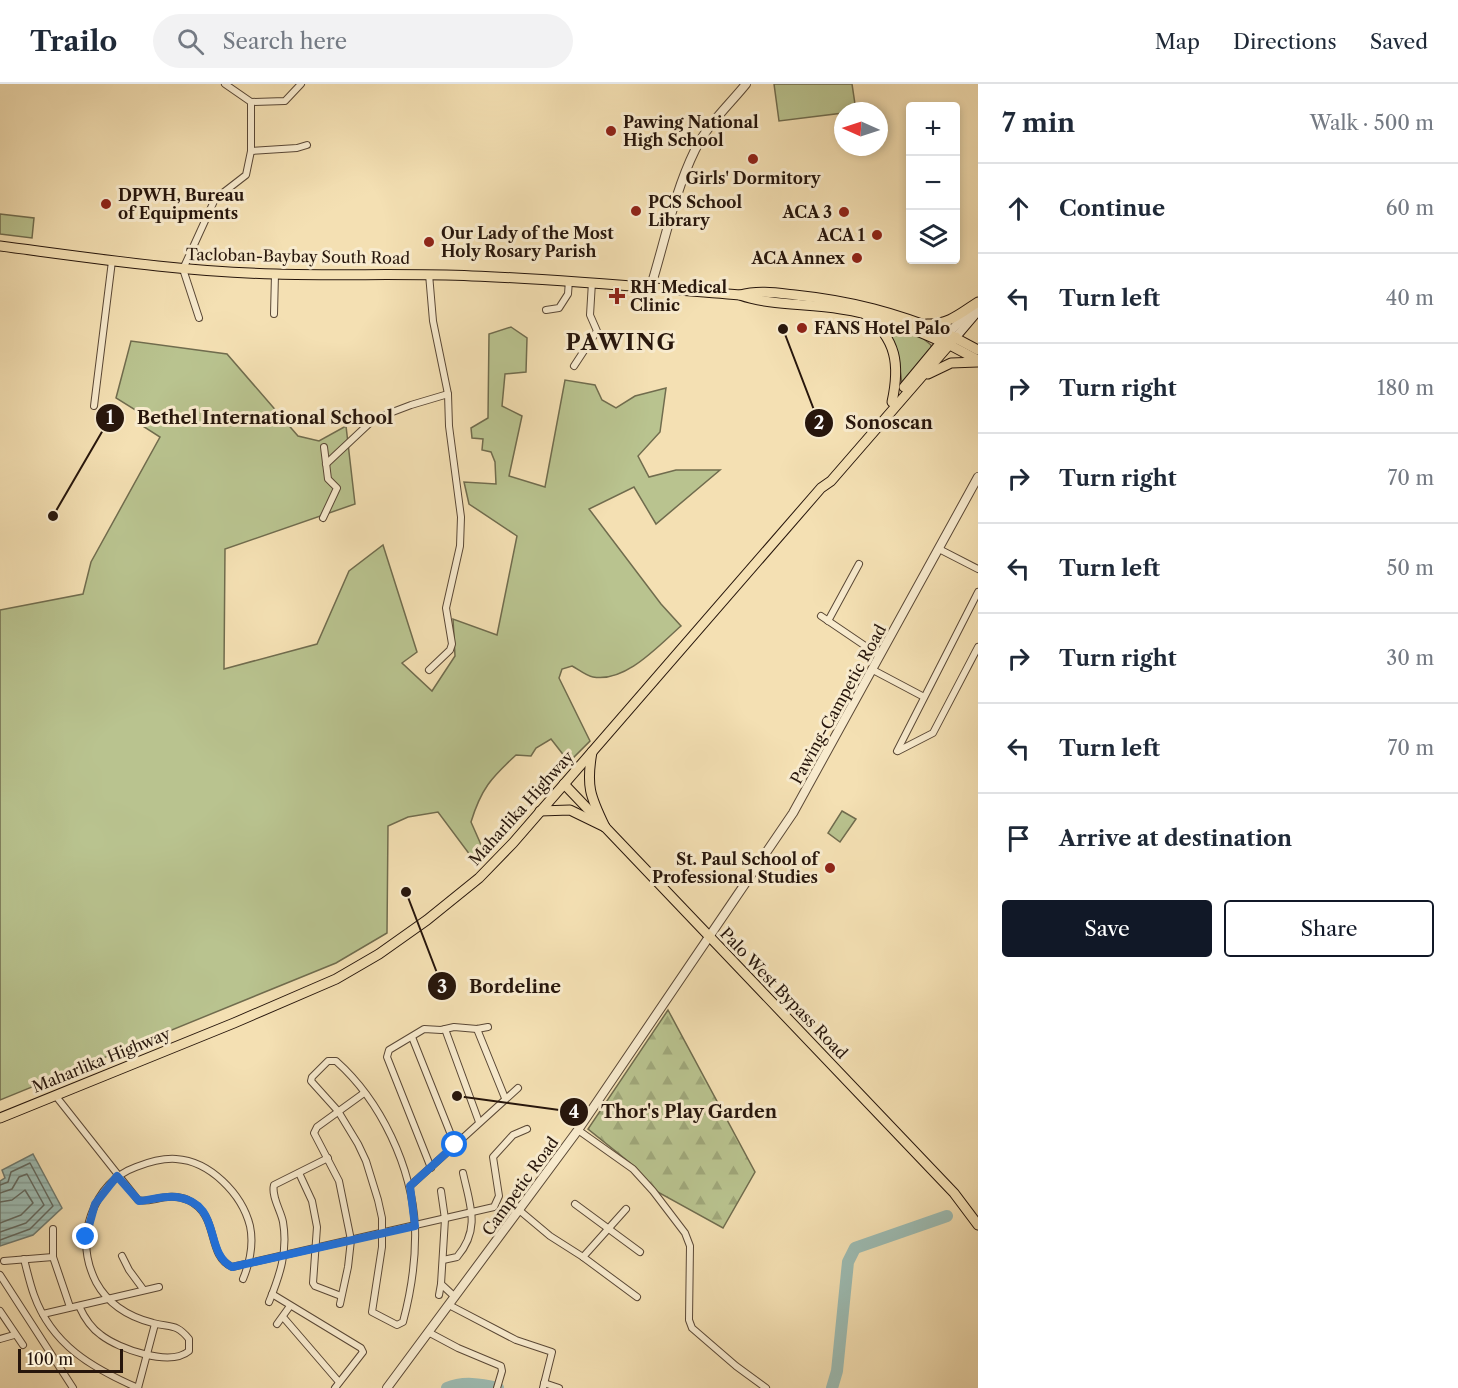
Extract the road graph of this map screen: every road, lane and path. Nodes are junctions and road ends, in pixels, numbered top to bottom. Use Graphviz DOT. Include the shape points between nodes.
graph roads {
  1 [pos="225,84"];
  2 [pos="300,84"];
  3 [pos="746,84"];
  4 [pos="251,102"];
  5 [pos="307,145"];
  6 [pos="251,151"];
  7 [pos="0,246"];
  8 [pos="112,261"];
  9 [pos="183,269"];
  10 [pos="275,274"];
  11 [pos="429,274"];
  12 [pos="569,280"];
  13 [pos="592,282"];
  14 [pos="651,286"];
  15 [pos="740,295"];
  16 [pos="978,302"];
  17 [pos="546,310"];
  18 [pos="978,311"];
  19 [pos="274,314"];
  20 [pos="865,314"];
  21 [pos="200,318"];
  22 [pos="921,324"];
  23 [pos="949,339"];
  24 [pos="978,350"];
  25 [pos="978,361"];
  26 [pos="574,366"];
  27 [pos="919,380"];
  28 [pos="448,394"];
  29 [pos="892,402"];
  30 [pos="94,406"];
  31 [pos="324,447"];
  32 [pos="326,464"];
  33 [pos="978,477"];
  34 [pos="821,488"];
  35 [pos="323,518"];
  36 [pos="939,549"];
  37 [pos="859,564"];
  38 [pos="978,569"];
  39 [pos="978,592"];
  40 [pos="821,616"];
  41 [pos="828,621"];
  42 [pos="978,647"];
  43 [pos="880,656"];
  44 [pos="429,670"];
  45 [pos="873,670"];
  46 [pos="924,697"];
  47 [pos="592,750"];
  48 [pos="564,783"];
  49 [pos="540,811"];
  50 [pos="605,827"];
  51 [pos="708,935"];
  52 [pos="488,1027"];
  53 [pos="445,1029"];
  54 [pos="477,1029"];
  55 [pos="412,1037"];
  56 [pos="518,1088"];
  57 [pos="364,1093"];
  58 [pos="55,1095"];
  59 [pos="506,1098"];
  60 [pos="338,1111"];
  61 [pos="0,1118"];
  62 [pos="478,1122"];
  63 [pos="527,1129"];
  64 [pos="578,1130"];
  65 [pos="455,1145"];
  66 [pos="328,1158"];
  67 [pos="431,1168"];
  68 [pos="299,1173"];
  69 [pos="464,1173"];
  70 [pos="117,1176"];
  71 [pos="410,1186"];
  72 [pos="441,1191"];
  73 [pos="576,1204"];
  74 [pos="626,1209"];
  75 [pos="519,1210"];
  76 [pos="472,1212"];
  77 [pos="445,1219"];
  78 [pos="978,1225"];
  79 [pos="415,1226"];
  80 [pos="53,1229"];
  81 [pos="609,1229"];
  82 [pos="383,1233"];
  83 [pos="351,1240"];
  84 [pos="316,1248"];
  85 [pos="640,1252"];
  86 [pos="122,1256"];
  87 [pos="285,1256"];
  88 [pos="53,1257"];
  89 [pos="584,1257"];
  90 [pos="24,1259"];
  91 [pos="443,1260"];
  92 [pos="4,1261"];
  93 [pos="249,1264"];
  94 [pos="0,1275"];
  95 [pos="243,1279"];
  96 [pos="441,1284"];
  97 [pos="159,1287"];
  98 [pos="143,1289"];
  99 [pos="272,1294"];
  100 [pos="439,1295"];
  101 [pos="341,1296"];
  102 [pos="455,1297"];
  103 [pos="637,1297"];
  104 [pos="107,1298"];
  105 [pos="269,1302"];
  106 [pos="340,1304"];
  107 [pos="449,1305"];
  108 [pos="79,1306"];
  109 [pos="290,1306"];
  110 [pos="70,1307"];
  111 [pos="0,1311"];
  112 [pos="43,1314"];
  113 [pos="283,1317"];
  114 [pos="3,1322"];
  115 [pos="155,1324"];
  116 [pos="277,1324"];
  117 [pos="428,1332"];
  118 [pos="14,1335"];
  119 [pos="0,1339"];
  120 [pos="23,1345"];
  121 [pos="146,1354"];
  122 [pos="337,1385"];
  123 [pos="544,1385"];
  124 [pos="497,1386"];
  125 [pos="74,1388"];
  126 [pos="138,1388"];
  127 [pos="387,1388"];
  128 [pos="559,1388"];
  129 [pos="766,1388"];
  1 -- 4 [label="street"];
  2 -- 4 [label="street" via="285,101"];
  3 -- 14 [label="street" via="695,150 668,221"];
  4 -- 6 [label="street"];
  5 -- 6 [label="street"];
  6 -- 9 [label="street" via="246,175 215,199"];
  7 -- 8 [label="main road, Tacloban-Baybay South Road"];
  8 -- 9 [label="main road, Tacloban-Baybay South Road"];
  8 -- 30 [label="street"];
  9 -- 10 [label="main road, Tacloban-Baybay South Road"];
  9 -- 21 [label="street"];
  10 -- 11 [label="main road, Tacloban-Baybay South Road"];
  10 -- 19 [label="street"];
  11 -- 12 [label="main road, Tacloban-Baybay South Road"];
  11 -- 28 [label="street" via="433,321"];
  12 -- 13 [label="main road, Tacloban-Baybay South Road"];
  12 -- 17 [label="street" via="568,294 559,308"];
  13 -- 14 [label="main road, Tacloban-Baybay South Road"];
  13 -- 26 [label="street" via="590,315 597,331"];
  14 -- 15 [label="main road, Tacloban-Baybay South Road"];
  15 -- 20 [label="main road, Tacloban-Baybay South Road"];
  15 -- 22 [label="main road, Tacloban-Baybay South Road" via="752,291 839,301 872,307"];
  16 -- 22 [label="main road" via="950,321"];
  16 -- 23 [label="main road"];
  18 -- 23 [label="main road"];
  20 -- 23 [label="main road, Tacloban-Baybay South Road"];
  20 -- 29 [label="main road" via="893,348 897,374"];
  22 -- 23 [label="main road, Tacloban-Baybay South Road"];
  23 -- 24 [label="main road"];
  23 -- 25 [label="main road"];
  23 -- 27 [label="main road, Maharlika Highway"];
  23 -- 29 [label="main road, Maharlika Highway"];
  25 -- 27 [label="main road" via="951,363"];
  27 -- 34 [label="main road, Maharlika Highway"];
  28 -- 32 [label="street" via="374,419"];
  28 -- 44 [label="street" via="461,517 460,546 446,608 452,644"];
  29 -- 34 [label="main road, Maharlika Highway"];
  31 -- 32 [label="street"];
  32 -- 35 [label="street" via="328,479 337,488"];
  33 -- 36 [label="street, Pawing-Campetic Road"];
  34 -- 47 [label="main road, Maharlika Highway"];
  36 -- 38 [label="street"];
  36 -- 43 [label="street, Pawing-Campetic Road"];
  37 -- 41 [label="street"];
  39 -- 46 [label="street"];
  40 -- 41 [label="street"];
  41 -- 43 [label="street"];
  42 -- 46 [label="street" via="933,733 897,751"];
  43 -- 45 [label="street, Pawing-Campetic Road"];
  45 -- 46 [label="street"];
  45 -- 51 [label="street, Pawing-Campetic Road" via="793,813"];
  47 -- 48 [label="main road, Maharlika Highway"];
  47 -- 50 [label="main road" via="589,788"];
  48 -- 49 [label="main road, Maharlika Highway"];
  48 -- 50 [label="main road, Palo West Bypass Road"];
  49 -- 50 [label="main road" via="570,810"];
  49 -- 58 [label="main road, Maharlika Highway" via="479,878 379,954 336,979"];
  50 -- 51 [label="main road, Palo West Bypass Road"];
  51 -- 64 [label="street, Campetic Road"];
  51 -- 78 [label="main road, Palo West Bypass Road" via="954,1193"];
  52 -- 54 [label="street"];
  53 -- 54 [label="street"];
  53 -- 55 [label="street" via="424,1029"];
  53 -- 62 [label="street"];
  54 -- 59 [label="street"];
  55 -- 65 [label="street"];
  55 -- 67 [label="street" via="389,1050 387,1057"];
  56 -- 59 [label="street"];
  57 -- 60 [label="street"];
  57 -- 60 [label="street" via="336,1061 324,1063 311,1081"];
  57 -- 71 [label="street" via="389,1133"];
  58 -- 61 [label="main road, Maharlika Highway"];
  58 -- 70 [label="street"];
  59 -- 62 [label="street"];
  60 -- 66 [label="street" via="314,1134"];
  60 -- 82 [label="street" via="366,1161"];
  62 -- 65 [label="street"];
  63 -- 76 [label="street" via="513,1136 493,1157 500,1196 497,1204"];
  64 -- 75 [label="street, Campetic Road"];
  64 -- 129 [label="street" via="633,1169 678,1221 690,1246 692,1328"];
  65 -- 67 [label="street"];
  66 -- 68 [label="street"];
  66 -- 83 [label="street" via="339,1181"];
  67 -- 71 [label="street"];
  68 -- 84 [label="street" via="312,1201"];
  68 -- 87 [label="street" via="274,1185 273,1190 283,1222"];
  69 -- 76 [label="street"];
  70 -- 93 [label="street" via="139,1201 168,1197 194,1204 212,1227 217,1252 228,1265"];
  70 -- 93 [label="street" via="162,1159 177,1159 215,1175 247,1217 251,1239"];
  70 -- 104 [label="street" via="95,1204 86,1237 90,1267"];
  71 -- 79 [label="street"];
  72 -- 77 [label="street"];
  73 -- 81 [label="street"];
  74 -- 81 [label="street"];
  75 -- 89 [label="street"];
  75 -- 102 [label="street, Campetic Road"];
  76 -- 77 [label="street"];
  76 -- 91 [label="street" via="471,1234 461,1252"];
  77 -- 79 [label="street"];
  77 -- 91 [label="street"];
  79 -- 82 [label="street"];
  79 -- 82 [label="street" via="408,1300 402,1322 397,1325 372,1312"];
  80 -- 88 [label="street"];
  81 -- 85 [label="street"];
  81 -- 89 [label="street"];
  82 -- 83 [label="street"];
  83 -- 84 [label="street"];
  83 -- 101 [label="street"];
  84 -- 87 [label="street"];
  84 -- 101 [label="street" via="313,1283"];
  86 -- 98 [label="street"];
  87 -- 93 [label="street"];
  87 -- 99 [label="street"];
  88 -- 90 [label="street"];
  88 -- 110 [label="street"];
  89 -- 103 [label="street"];
  90 -- 92 [label="street"];
  90 -- 112 [label="street"];
  91 -- 96 [label="street"];
  93 -- 95 [label="street"];
  94 -- 125 [label="street"];
  96 -- 100 [label="street"];
  96 -- 102 [label="street"];
  97 -- 98 [label="street"];
  98 -- 104 [label="street"];
  99 -- 105 [label="street"];
  99 -- 109 [label="street"];
  101 -- 106 [label="street"];
  102 -- 107 [label="street, Campetic Road"];
  104 -- 108 [label="street"];
  104 -- 115 [label="street" via="121,1310"];
  107 -- 117 [label="street, Campetic Road"];
  107 -- 123 [label="street" via="516,1340 552,1352"];
  108 -- 110 [label="street"];
  108 -- 121 [label="street" via="101,1335"];
  109 -- 113 [label="street"];
  109 -- 122 [label="street" via="362,1348 363,1352"];
  110 -- 112 [label="street"];
  111 -- 114 [label="street"];
  112 -- 126 [label="street" via="66,1345 86,1362"];
  113 -- 116 [label="street"];
  113 -- 122 [label="street"];
  114 -- 118 [label="street"];
  115 -- 121 [label="street"];
  115 -- 121 [label="street" via="176,1326 190,1344 189,1351 174,1357"];
  117 -- 124 [label="street" via="501,1366"];
  117 -- 127 [label="street, Campetic Road"];
  118 -- 119 [label="street"];
  118 -- 120 [label="street"];
  121 -- 126 [label="street"];
  123 -- 128 [label="street"];
}
